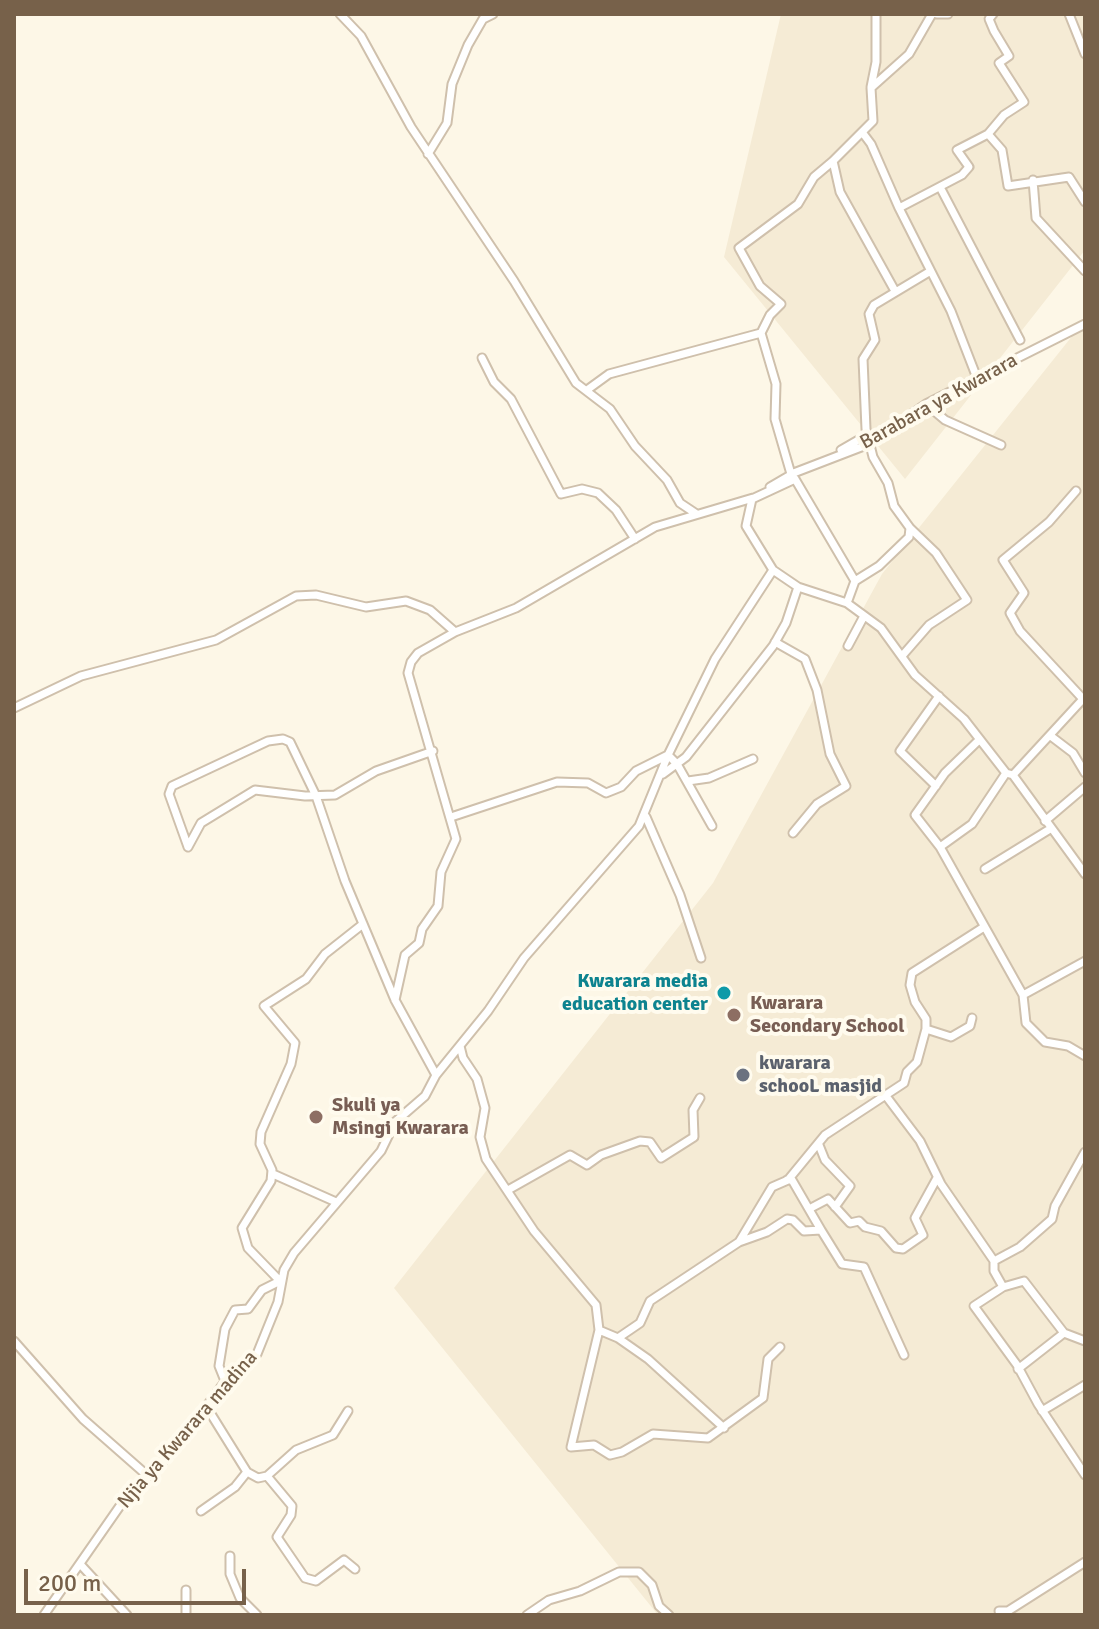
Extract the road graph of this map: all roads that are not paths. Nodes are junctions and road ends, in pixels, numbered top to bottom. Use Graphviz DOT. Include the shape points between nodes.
graph roads {
  1 [pos="340,14"];
  2 [pos="493,14"];
  3 [pos="876,14"];
  4 [pos="934,14"];
  5 [pos="948,14"];
  6 [pos="993,14"];
  7 [pos="1069,14"];
  8 [pos="1085,54"];
  9 [pos="871,88"];
  10 [pos="862,132"];
  11 [pos="988,134"];
  12 [pos="428,154"];
  13 [pos="833,161"];
  14 [pos="1033,180"];
  15 [pos="940,187"];
  16 [pos="1085,202"];
  17 [pos="899,208"];
  18 [pos="1085,271"];
  19 [pos="929,272"];
  20 [pos="895,291"];
  21 [pos="1085,324"];
  22 [pos="761,333"];
  23 [pos="1020,340"];
  24 [pos="482,358"];
  25 [pos="977,378"];
  26 [pos="587,390"];
  27 [pos="926,404"];
  28 [pos="868,439"];
  29 [pos="1001,445"];
  30 [pos="793,477"];
  31 [pos="1076,491"];
  32 [pos="752,499"];
  33 [pos="695,513"];
  34 [pos="910,528"];
  35 [pos="635,539"];
  36 [pos="773,570"];
  37 [pos="855,581"];
  38 [pos="798,587"];
  39 [pos="847,603"];
  40 [pos="864,616"];
  41 [pos="455,632"];
  42 [pos="775,642"];
  43 [pos="848,646"];
  44 [pos="902,656"];
  45 [pos="939,696"];
  46 [pos="1084,700"];
  47 [pos="14,708"];
  48 [pos="1052,737"];
  49 [pos="978,741"];
  50 [pos="433,751"];
  51 [pos="668,755"];
  52 [pos="753,759"];
  53 [pos="677,764"];
  54 [pos="1085,773"];
  55 [pos="1009,774"];
  56 [pos="661,775"];
  57 [pos="688,781"];
  58 [pos="936,786"];
  59 [pos="1085,787"];
  60 [pos="316,796"];
  61 [pos="451,817"];
  62 [pos="646,817"];
  63 [pos="1045,821"];
  64 [pos="712,826"];
  65 [pos="1050,829"];
  66 [pos="793,833"];
  67 [pos="940,847"];
  68 [pos="985,869"];
  69 [pos="1085,874"];
  70 [pos="363,924"];
  71 [pos="984,927"];
  72 [pos="701,958"];
  73 [pos="1085,961"];
  74 [pos="1023,995"];
  75 [pos="395,1000"];
  76 [pos="972,1018"];
  77 [pos="926,1029"];
  78 [pos="460,1046"];
  79 [pos="1085,1056"];
  80 [pos="436,1075"];
  81 [pos="886,1096"];
  82 [pos="700,1098"];
  83 [pos="819,1145"];
  84 [pos="1085,1152"];
  85 [pos="273,1174"];
  86 [pos="937,1178"];
  87 [pos="787,1180"];
  88 [pos="508,1190"];
  89 [pos="336,1202"];
  90 [pos="835,1207"];
  91 [pos="809,1209"];
  92 [pos="821,1230"];
  93 [pos="739,1242"];
  94 [pos="994,1261"];
  95 [pos="280,1281"];
  96 [pos="1003,1287"];
  97 [pos="599,1330"];
  98 [pos="1064,1333"];
  99 [pos="618,1338"];
  100 [pos="14,1341"];
  101 [pos="1085,1341"];
  102 [pos="780,1347"];
  103 [pos="904,1355"];
  104 [pos="1018,1369"];
  105 [pos="225,1381"];
  106 [pos="1085,1385"];
  107 [pos="206,1406"];
  108 [pos="348,1411"];
  109 [pos="1042,1411"];
  110 [pos="724,1428"];
  111 [pos="247,1472"];
  112 [pos="1085,1475"];
  113 [pos="267,1476"];
  114 [pos="149,1477"];
  115 [pos="201,1511"];
  116 [pos="230,1556"];
  117 [pos="1085,1562"];
  118 [pos="80,1564"];
  119 [pos="355,1569"];
  120 [pos="186,1590"];
  121 [pos="1005,1613"];
  122 [pos="44,1615"];
  123 [pos="127,1615"];
  124 [pos="186,1615"];
  125 [pos="257,1615"];
  126 [pos="527,1615"];
  127 [pos="669,1615"];
  1 -- 12 [label="street" via="361,36"];
  2 -- 12 [label="street" via="483,19 468,45 452,84 447,123"];
  3 -- 9 [label="street"];
  4 -- 5 [label="street"];
  4 -- 9 [label="street" via="909,54"];
  6 -- 11 [label="street" via="989,19 1009,56 999,63 1024,102"];
  7 -- 8 [label="street"];
  9 -- 10 [label="street" via="873,121"];
  10 -- 13 [label="street"];
  10 -- 17 [label="street"];
  11 -- 14 [label="street" via="1002,150 1008,186"];
  11 -- 15 [label="street" via="957,150 969,167"];
  12 -- 26 [label="street" via="576,383"];
  13 -- 20 [label="street" via="840,192"];
  13 -- 22 [label="street" via="814,177 798,204 739,248 760,286 781,304"];
  14 -- 16 [label="street" via="1069,177"];
  14 -- 18 [label="street" via="1036,218"];
  15 -- 17 [label="street"];
  15 -- 23 [label="street"];
  17 -- 19 [label="street"];
  19 -- 20 [label="street"];
  19 -- 25 [label="street"];
  20 -- 28 [label="street" via="869,314 875,340 863,359 861,384"];
  21 -- 25 [label="street, Barabara ya Kwarara"];
  22 -- 26 [label="street" via="609,374"];
  22 -- 30 [label="street" via="776,384 775,419"];
  24 -- 35 [label="street" via="494,382 511,399 561,494 582,489 598,493"];
  25 -- 27 [label="street, Barabara ya Kwarara"];
  26 -- 33 [label="street" via="610,409 680,503"];
  27 -- 28 [label="street, Barabara ya Kwarara"];
  27 -- 29 [label="street" via="945,420"];
  28 -- 30 [label="street, Barabara ya Kwarara"];
  28 -- 34 [label="street" via="894,506"];
  30 -- 32 [label="street, Barabara ya Kwarara"];
  30 -- 37 [label="street"];
  31 -- 46 [label="street" via="1003,560 1024,593 1010,613 1020,631"];
  32 -- 33 [label="street, Barabara ya Kwarara"];
  32 -- 36 [label="street" via="746,526"];
  33 -- 35 [label="street, Barabara ya Kwarara"];
  34 -- 37 [label="street" via="909,537 879,566"];
  34 -- 44 [label="street" via="936,553 967,600 929,625"];
  35 -- 41 [label="street, Barabara ya Kwarara" via="516,608"];
  36 -- 38 [label="street"];
  36 -- 51 [label="street" via="724,642"];
  37 -- 39 [label="street"];
  38 -- 39 [label="street"];
  38 -- 42 [label="street"];
  39 -- 40 [label="street"];
  40 -- 43 [label="street"];
  40 -- 44 [label="street" via="881,628"];
  41 -- 47 [label="street" via="430,610 406,601 366,607 316,595 296,596 216,640 81,676"];
  41 -- 50 [label="street, Barabara ya Kwarara" via="418,653 408,673"];
  42 -- 53 [label="street"];
  42 -- 66 [label="street" via="805,659 830,754 846,786 817,804"];
  44 -- 45 [label="street"];
  45 -- 49 [label="street"];
  45 -- 58 [label="street" via="900,751"];
  46 -- 48 [label="street"];
  48 -- 54 [label="street" via="1073,753"];
  48 -- 55 [label="street"];
  49 -- 55 [label="street"];
  49 -- 58 [label="street"];
  50 -- 60 [label="street" via="376,771 335,795"];
  50 -- 61 [label="street, Barabara ya Kwarara"];
  51 -- 53 [label="street"];
  51 -- 56 [label="street"];
  51 -- 61 [label="street" via="606,793 588,783 557,782"];
  52 -- 57 [label="street"];
  53 -- 56 [label="street"];
  53 -- 57 [label="street"];
  55 -- 63 [label="street"];
  55 -- 67 [label="street" via="972,824"];
  56 -- 62 [label="street"];
  57 -- 64 [label="street"];
  58 -- 67 [label="street" via="915,815"];
  59 -- 63 [label="street"];
  60 -- 60 [label="street" via="290,742 283,739 268,741 172,786 169,794 188,847 201,823 255,790"];
  60 -- 70 [label="street"];
  61 -- 75 [label="street, Barabara ya Kwarara" via="456,839 441,872 438,906 419,943 405,955"];
  62 -- 72 [label="street"];
  62 -- 78 [label="street, Njia ya Kwarara madina" via="524,958"];
  63 -- 65 [label="street"];
  65 -- 68 [label="street"];
  65 -- 69 [label="street"];
  67 -- 71 [label="street"];
  70 -- 75 [label="street"];
  70 -- 85 [label="street" via="325,954 306,979 264,1006 295,1043 261,1132 260,1144"];
  71 -- 74 [label="street"];
  71 -- 77 [label="street" via="912,973 910,985"];
  73 -- 74 [label="street"];
  74 -- 79 [label="street" via="1028,1026 1045,1042"];
  75 -- 80 [label="street"];
  76 -- 77 [label="street" via="970,1026 951,1037"];
  77 -- 81 [label="street" via="917,1062 904,1083"];
  78 -- 80 [label="street, Njia ya Kwarara madina"];
  78 -- 88 [label="street" via="485,1108 482,1148"];
  80 -- 89 [label="street, Njia ya Kwarara madina" via="425,1096 395,1122 381,1151"];
  81 -- 83 [label="street" via="825,1135"];
  81 -- 86 [label="street" via="920,1141"];
  82 -- 88 [label="street" via="693,1110 694,1137 661,1158 650,1142 640,1141 587,1165 570,1155"];
  83 -- 87 [label="street"];
  83 -- 90 [label="street" via="825,1160 850,1186"];
  84 -- 94 [label="street" via="1052,1219"];
  85 -- 89 [label="street"];
  85 -- 95 [label="street" via="242,1228 248,1248"];
  86 -- 90 [label="street" via="915,1218 923,1235 903,1249 881,1231 859,1221 850,1223"];
  86 -- 94 [label="street"];
  87 -- 91 [label="street"];
  87 -- 93 [label="street" via="772,1187"];
  88 -- 97 [label="street" via="534,1231 596,1305"];
  89 -- 95 [label="street, Njia ya Kwarara madina" via="294,1253"];
  90 -- 91 [label="street" via="828,1199"];
  91 -- 92 [label="street"];
  92 -- 93 [label="street" via="804,1231 787,1219"];
  92 -- 103 [label="street" via="842,1264 864,1267"];
  93 -- 99 [label="street" via="650,1301 640,1323"];
  94 -- 96 [label="street"];
  95 -- 105 [label="street, Njia ya Kwarara madina" via="278,1302 257,1354"];
  95 -- 105 [label="street" via="262,1290 248,1309 235,1310 225,1329 219,1366"];
  96 -- 98 [label="street" via="1024,1281"];
  96 -- 104 [label="street" via="974,1306"];
  97 -- 99 [label="street"];
  97 -- 110 [label="street" via="571,1447 601,1447 610,1455 653,1434 708,1438"];
  98 -- 101 [label="street"];
  98 -- 104 [label="street"];
  99 -- 110 [label="street"];
  100 -- 114 [label="street" via="83,1419"];
  102 -- 110 [label="street" via="768,1359 763,1398"];
  104 -- 109 [label="street"];
  105 -- 107 [label="street, Njia ya Kwarara madina"];
  106 -- 109 [label="street"];
  107 -- 111 [label="street"];
  107 -- 114 [label="street, Njia ya Kwarara madina"];
  108 -- 113 [label="street" via="333,1435 296,1450"];
  109 -- 112 [label="street"];
  111 -- 113 [label="street"];
  111 -- 115 [label="street"];
  113 -- 119 [label="street" via="292,1506 277,1537 305,1578 316,1581 344,1560"];
  114 -- 118 [label="street, Njia ya Kwarara madina" via="122,1503"];
  116 -- 125 [label="street" via="237,1590"];
  117 -- 121 [label="street"];
  118 -- 122 [label="street, Njia ya Kwarara madina"];
  118 -- 123 [label="street"];
  120 -- 124 [label="street"];
  126 -- 127 [label="street" via="549,1600 619,1572 639,1572"];
}
